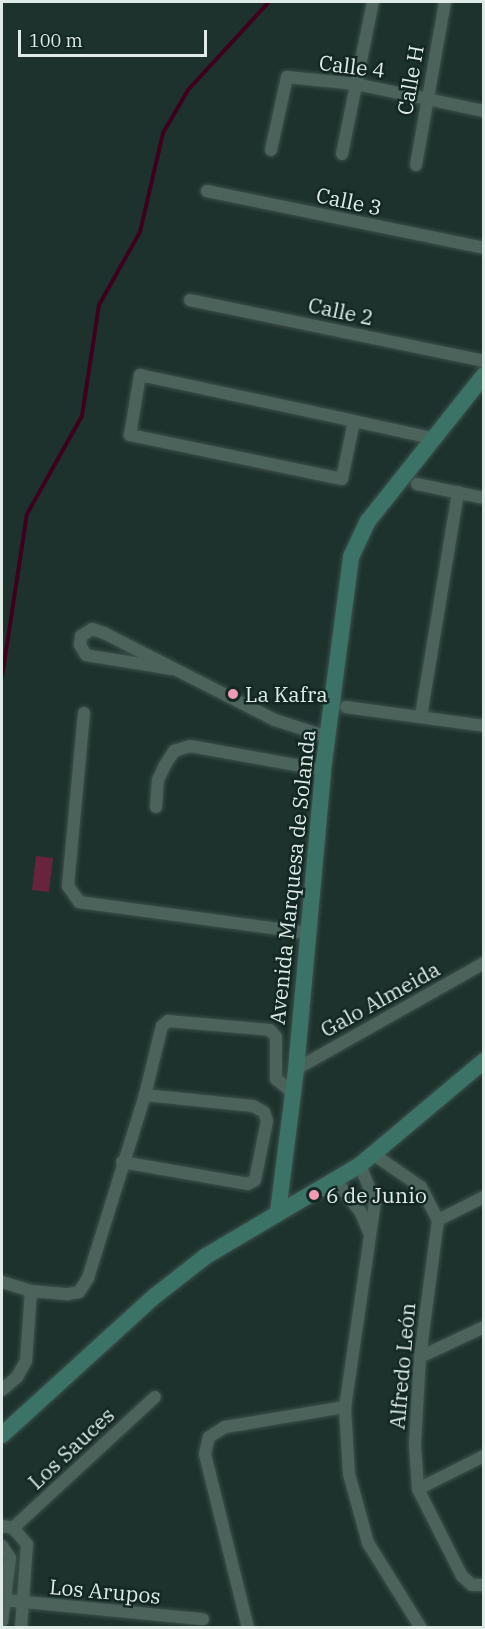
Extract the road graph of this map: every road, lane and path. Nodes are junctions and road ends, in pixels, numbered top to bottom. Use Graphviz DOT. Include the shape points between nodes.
graph roads {
  1 [pos="373,2"];
  2 [pos="445,2"];
  3 [pos="356,84"];
  4 [pos="426,96"];
  5 [pos="483,111"];
  6 [pos="272,150"];
  7 [pos="342,154"];
  8 [pos="416,165"];
  9 [pos="207,191"];
  10 [pos="483,248"];
  11 [pos="190,300"];
  12 [pos="483,361"];
  13 [pos="483,375"];
  14 [pos="354,421"];
  15 [pos="432,438"];
  16 [pos="417,484"];
  17 [pos="458,492"];
  18 [pos="483,498"];
  19 [pos="172,669"];
  20 [pos="346,707"];
  21 [pos="84,713"];
  22 [pos="421,716"];
  23 [pos="483,726"];
  24 [pos="328,737"];
  25 [pos="323,770"];
  26 [pos="156,807"];
  27 [pos="309,933"];
  28 [pos="483,963"];
  29 [pos="483,1061"];
  30 [pos="296,1069"];
  31 [pos="293,1093"];
  32 [pos="145,1095"];
  33 [pos="366,1160"];
  34 [pos="122,1162"];
  35 [pos="337,1182"];
  36 [pos="483,1197"];
  37 [pos="278,1212"];
  38 [pos="438,1220"];
  39 [pos="369,1233"];
  40 [pos="2,1282"];
  41 [pos="31,1291"];
  42 [pos="483,1327"];
  43 [pos="420,1357"];
  44 [pos="2,1390"];
  45 [pos="155,1397"];
  46 [pos="345,1407"];
  47 [pos="2,1435"];
  48 [pos="483,1456"];
  49 [pos="418,1489"];
  50 [pos="7,1527"];
  51 [pos="2,1545"];
  52 [pos="483,1585"];
  53 [pos="4,1600"];
  54 [pos="23,1603"];
  55 [pos="2,1617"];
  56 [pos="203,1619"];
  57 [pos="2,1622"];
  58 [pos="21,1628"];
  59 [pos="248,1628"];
  60 [pos="421,1628"];
  1 -- 3 [label="street"];
  2 -- 4 [label="street, Calle H"];
  3 -- 4 [label="street, Calle 4"];
  3 -- 6 [label="street, Calle 4" via="287,77"];
  3 -- 7 [label="street"];
  4 -- 5 [label="street, Calle 4"];
  4 -- 8 [label="street, Calle H"];
  9 -- 10 [label="street, Calle 3"];
  11 -- 12 [label="street, Calle 2"];
  13 -- 15 [label="street, Avenida Marquesa de Solanda"];
  14 -- 14 [label="street" via="140,375 130,435 342,479"];
  14 -- 15 [label="street"];
  15 -- 24 [label="street, Avenida Marquesa de Solanda" via="368,520 351,557"];
  16 -- 17 [label="street"];
  17 -- 18 [label="street"];
  17 -- 22 [label="street"];
  19 -- 19 [label="street" via="93,629 81,636 81,650 90,656"];
  19 -- 24 [label="street" via="275,720"];
  20 -- 22 [label="street"];
  21 -- 27 [label="street" via="68,886 79,902"];
  22 -- 23 [label="street"];
  24 -- 25 [label="street, Avenida Marquesa de Solanda"];
  25 -- 26 [label="street" via="190,746 174,751 165,765 158,780"];
  25 -- 27 [label="street, Avenida Marquesa de Solanda"];
  27 -- 30 [label="street, Avenida Marquesa de Solanda"];
  28 -- 30 [label="street, Galo Almeida"];
  29 -- 33 [label="street"];
  30 -- 31 [label="street, Avenida Marquesa de Solanda"];
  31 -- 32 [label="street" via="276,1079 274,1033 174,1020 162,1026"];
  31 -- 37 [label="street, Avenida Marquesa de Solanda"];
  32 -- 34 [label="street"];
  32 -- 34 [label="street" via="253,1106 264,1112 267,1121 255,1180 248,1184"];
  33 -- 35 [label="street"];
  33 -- 38 [label="street" via="421,1187"];
  33 -- 39 [label="street" via="375,1195"];
  34 -- 41 [label="street" via="88,1278 79,1292"];
  35 -- 37 [label="street"];
  35 -- 39 [label="street" via="360,1211"];
  36 -- 38 [label="street"];
  37 -- 47 [label="street" via="206,1256 155,1296"];
  38 -- 43 [label="street, Alfredo León"];
  39 -- 46 [label="street"];
  40 -- 41 [label="street"];
  41 -- 44 [label="street" via="26,1361 17,1377"];
  42 -- 43 [label="street"];
  43 -- 49 [label="street, Alfredo León" via="415,1445"];
  45 -- 50 [label="street, Los Sauces"];
  46 -- 59 [label="street" via="225,1427 209,1437 205,1454"];
  46 -- 60 [label="street" via="349,1474 368,1543"];
  48 -- 49 [label="street"];
  49 -- 52 [label="street, Alfredo León" via="462,1576 472,1585"];
  50 -- 54 [label="street" via="27,1544"];
  51 -- 53 [label="street" via="10,1558"];
  53 -- 54 [label="street, Los Arupos"];
  53 -- 55 [label="street"];
  54 -- 56 [label="street, Los Arupos"];
  54 -- 58 [label="street"];
  55 -- 57 [label="street"];
}
